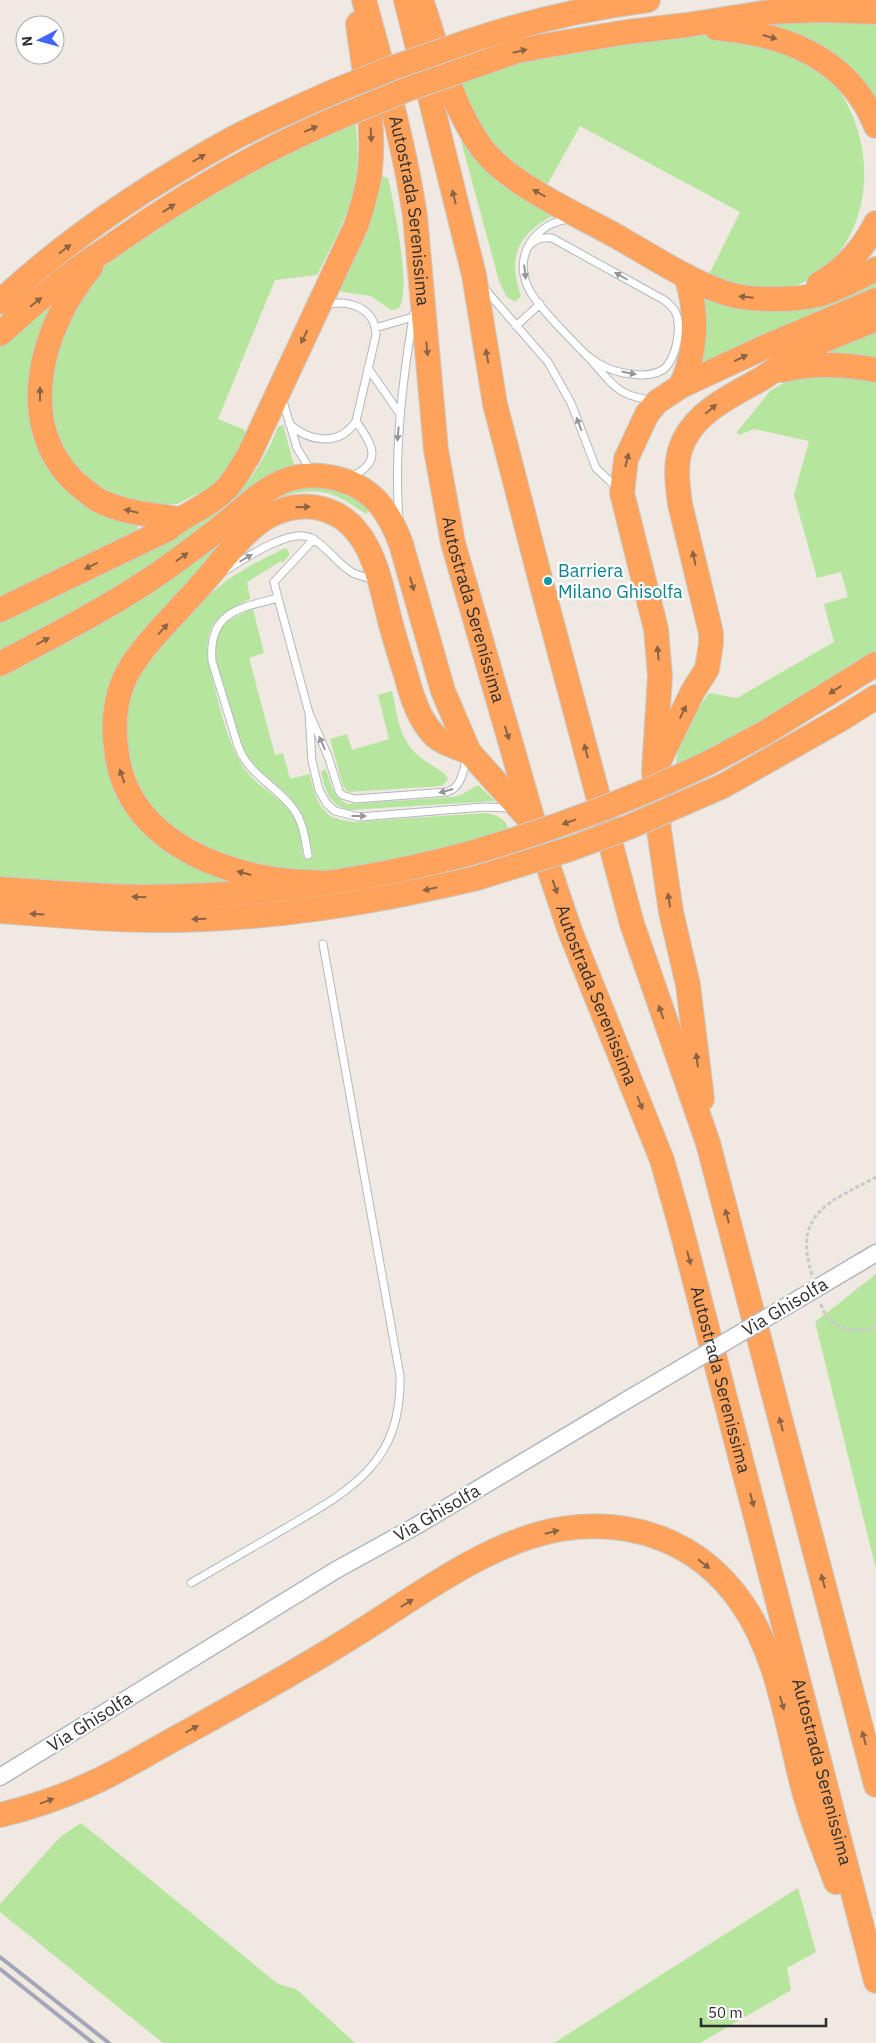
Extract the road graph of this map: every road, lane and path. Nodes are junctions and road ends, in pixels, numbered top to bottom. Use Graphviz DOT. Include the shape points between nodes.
graph roads {
  1 [pos="355,0"];
  2 [pos="364,0"];
  3 [pos="406,0"];
  4 [pos="421,0"];
  5 [pos="648,0"];
  6 [pos="876,12"];
  7 [pos="687,25"];
  8 [pos="876,126"];
  9 [pos="592,222"];
  10 [pos="876,223"];
  11 [pos="527,248"];
  12 [pos="102,253"];
  13 [pos="876,269"];
  14 [pos="474,275"];
  15 [pos="686,276"];
  16 [pos="421,289"];
  17 [pos="794,299"];
  18 [pos="876,300"];
  19 [pos="0,302"];
  20 [pos="540,304"];
  21 [pos="318,306"];
  22 [pos="413,317"];
  23 [pos="876,319"];
  24 [pos="516,326"];
  25 [pos="376,328"];
  26 [pos="0,334"];
  27 [pos="586,354"];
  28 [pos="368,368"];
  29 [pos="876,370"];
  30 [pos="772,372"];
  31 [pos="681,386"];
  32 [pos="279,388"];
  33 [pos="657,402"];
  34 [pos="400,414"];
  35 [pos="356,421"];
  36 [pos="289,424"];
  37 [pos="314,476"];
  38 [pos="344,481"];
  39 [pos="622,493"];
  40 [pos="180,519"];
  41 [pos="314,540"];
  42 [pos="401,544"];
  43 [pos="204,582"];
  44 [pos="380,582"];
  45 [pos="278,598"];
  46 [pos="0,610"];
  47 [pos="0,664"];
  48 [pos="876,664"];
  49 [pos="876,697"];
  50 [pos="309,713"];
  51 [pos="469,752"];
  52 [pos="654,771"];
  53 [pos="517,808"];
  54 [pos="534,824"];
  55 [pos="308,855"];
  56 [pos="327,883"];
  57 [pos="0,888"];
  58 [pos="0,911"];
  59 [pos="324,944"];
  60 [pos="708,1143"];
  61 [pos="876,1177"];
  62 [pos="876,1253"];
  63 [pos="814,1283"];
  64 [pos="820,1301"];
  65 [pos="876,1327"];
  66 [pos="191,1583"];
  67 [pos="0,1777"];
  68 [pos="876,1785"];
  69 [pos="0,1815"];
  70 [pos="876,1981"];
  71 [pos="876,1994"];
  1 -- 21 [label="highway, one-way" via="372,137 370,171 356,226"];
  2 -- 16 [label="highway, Autostrada Serenissima" via="396,116 409,178"];
  14 -- 3 [label="highway, one-way"];
  9 -- 4 [label="highway, one-way" via="512,176 482,148 452,93"];
  19 -- 5 [label="highway, one-way, bridge" via="90,230 188,165 234,138 336,90 505,29 593,8"];
  6 -- 7 [label="highway" via="769,12"];
  7 -- 8 [label="highway, one-way" via="750,32 786,42 816,56 854,87"];
  12 -- 7 [label="highway, one-way, bridge" via="214,179 257,155 408,89 517,52"];
  9 -- 11 [label="lane" via="574,219 555,222 538,233"];
  9 -- 15 [label="highway"];
  10 -- 17 [label="highway" via="869,238 846,265"];
  11 -- 20 [label="lane, one-way" via="524,277"];
  27 -- 11 [label="lane, one-way" via="610,369 642,376 659,371 666,366 675,346 676,312 664,300 552,238 539,238"];
  26 -- 12 [label="highway, one-way" via="70,274"];
  40 -- 12 [label="highway, one-way" via="134,512 97,499 68,475 47,440 39,394 47,347 70,298"];
  13 -- 17 [label="highway" via="818,295"];
  14 -- 24 [label="lane"];
  60 -- 14 [label="highway, one-way" via="644,961 601,808 495,404"];
  17 -- 15 [label="highway, one-way" via="741,297"];
  15 -- 31 [label="highway" via="691,289 694,334 691,359"];
  16 -- 22 [label="lane"];
  16 -- 54 [label="highway, Autostrada Serenissima, one-way" via="436,450 454,543"];
  31 -- 18 [label="highway, one-way"];
  20 -- 24 [label="lane"];
  20 -- 27 [label="lane"];
  21 -- 25 [label="lane" via="350,303 366,312"];
  21 -- 32 [label="highway, one-way"];
  22 -- 25 [label="lane"];
  22 -- 34 [label="lane"];
  23 -- 30 [label="highway" via="799,353"];
  39 -- 24 [label="lane, one-way" via="596,468 564,389 548,362"];
  25 -- 28 [label="lane"];
  27 -- 33 [label="lane" via="620,390"];
  28 -- 34 [label="lane"];
  28 -- 35 [label="lane"];
  29 -- 30 [label="highway" via="808,365"];
  52 -- 30 [label="highway, one-way" via="707,669 711,644 711,632 680,504 678,456 699,420 716,405"];
  31 -- 33 [label="highway"];
  32 -- 36 [label="lane"];
  32 -- 40 [label="highway" via="249,455 226,489"];
  39 -- 33 [label="highway, one-way" via="626,459"];
  34 -- 42 [label="lane, one-way"];
  35 -- 36 [label="lane" via="345,433 324,439 305,436"];
  35 -- 38 [label="lane" via="369,440 373,455 368,467"];
  36 -- 37 [label="lane" via="297,448"];
  37 -- 38 [label="highway"];
  47 -- 37 [label="highway, one-way" via="157,575 193,550 260,493 288,479"];
  38 -- 42 [label="highway" via="363,489 384,508"];
  52 -- 39 [label="highway, one-way" via="660,676 656,629"];
  40 -- 46 [label="highway, one-way" via="168,529"];
  43 -- 41 [label="lane, one-way" via="285,539 304,535"];
  41 -- 44 [label="lane" via="352,572"];
  41 -- 45 [label="lane" via="274,582"];
  42 -- 51 [label="highway, one-way" via="443,691"];
  43 -- 44 [label="highway, one-way" via="258,524 269,516 296,507 322,509 342,518 362,538 375,561"];
  56 -- 43 [label="highway, one-way" via="264,878 197,856 179,846 145,818 125,783 115,743 117,701 124,680 148,644"];
  44 -- 51 [label="highway" via="418,711 438,739"];
  45 -- 50 [label="lane"];
  45 -- 55 [label="lane" via="238,610 222,620 214,632 212,660 241,756 293,808 301,824"];
  48 -- 56 [label="highway, one-way, bridge" via="766,732 629,799 564,824 467,854"];
  49 -- 58 [label="highway, one-way, bridge" via="722,786 629,827 477,878 374,901 252,916 155,920"];
  51 -- 50 [label="lane, one-way" via="460,782 452,790 348,798 336,786 328,756"];
  50 -- 53 [label="lane, one-way" via="312,762 319,790 335,811 359,816 484,807"];
  51 -- 53 [label="highway"];
  60 -- 52 [label="highway, one-way" via="688,985 664,872"];
  53 -- 54 [label="highway"];
  54 -- 70 [label="highway, Autostrada Serenissima, one-way" via="570,931 662,1160"];
  56 -- 57 [label="highway, one-way" via="247,893 140,897"];
  59 -- 66 [label="lane" via="400,1376 401,1401 380,1457 359,1481 334,1500"];
  68 -- 60 [label="highway, one-way"];
  61 -- 63 [label="path" via="827,1204 812,1221 806,1249"];
  62 -- 67 [label="street, Via Ghisolfa, bridge" via="416,1526 336,1570"];
  64 -- 65 [label="path" via="823,1310 837,1326 848,1331"];
  69 -- 71 [label="highway, one-way" via="87,1786 257,1693 467,1566 506,1546 560,1530 590,1526 616,1526 647,1532 676,1544 724,1581 742,1603 758,1632 771,1666 804,1793"];
}
